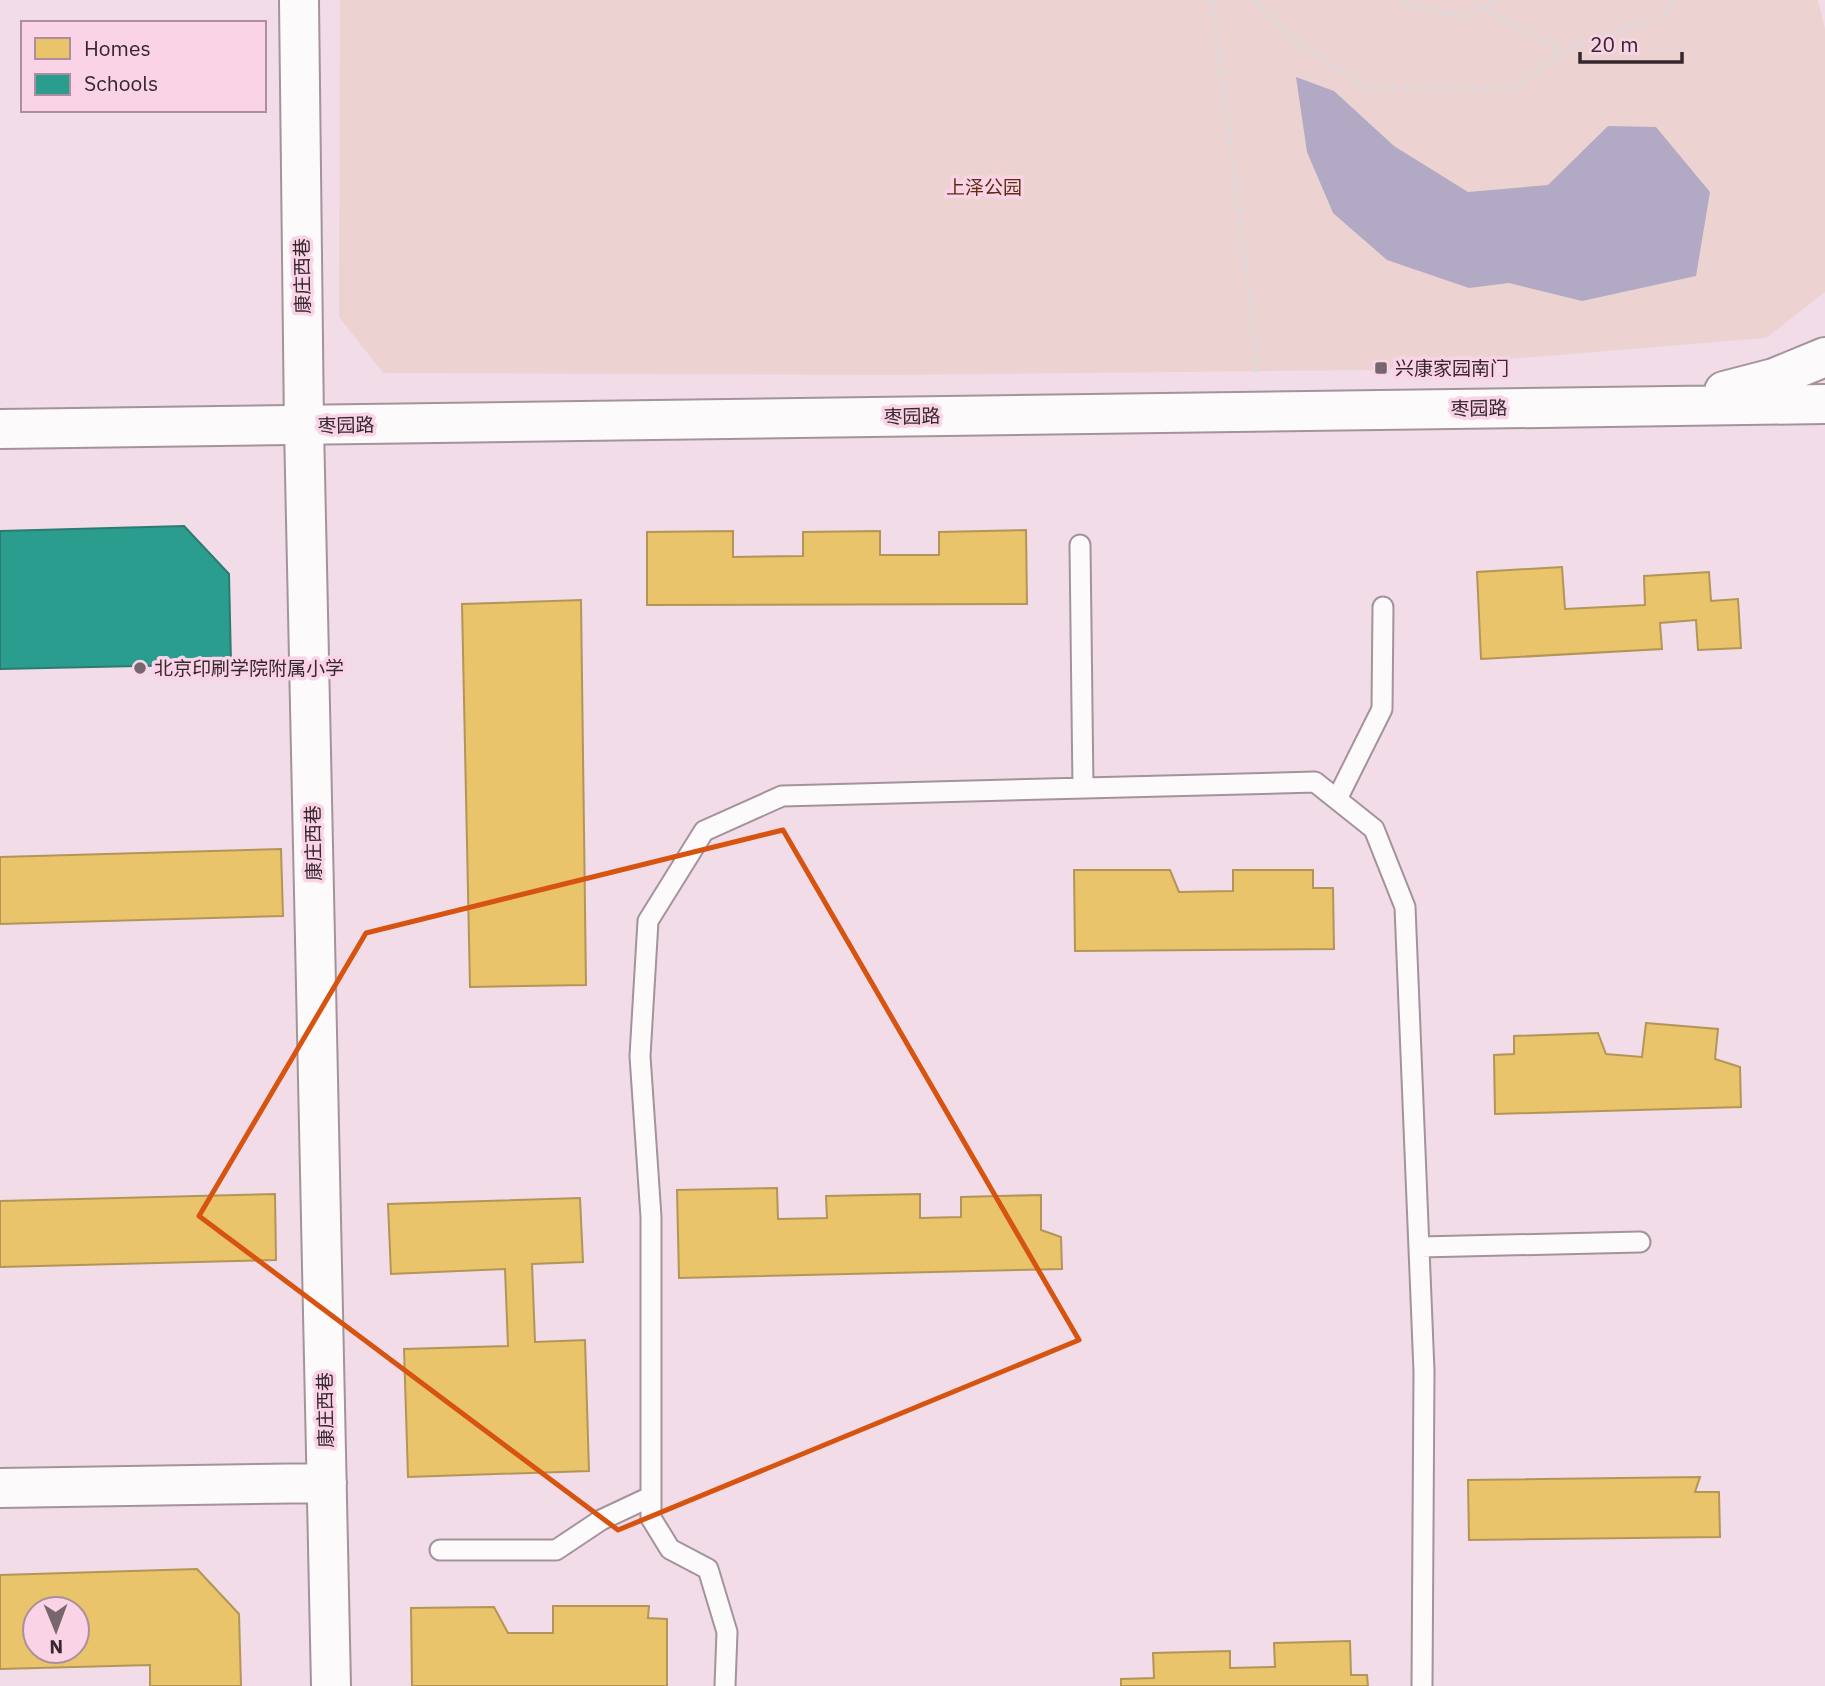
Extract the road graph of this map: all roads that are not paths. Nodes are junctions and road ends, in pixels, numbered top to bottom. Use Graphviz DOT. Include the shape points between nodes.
graph roads {
  1 [pos="299,0"];
  2 [pos="1825,357"];
  3 [pos="1825,404"];
  4 [pos="1671,406"];
  5 [pos="304,426"];
  6 [pos="0,429"];
  7 [pos="1825,432"];
  8 [pos="1080,545"];
  9 [pos="1383,607"];
  10 [pos="1083,788"];
  11 [pos="1337,799"];
  12 [pos="1640,1242"];
  13 [pos="1420,1247"];
  14 [pos="327,1483"];
  15 [pos="0,1488"];
  16 [pos="650,1497"];
  17 [pos="440,1550"];
  18 [pos="331,1686"];
  19 [pos="725,1686"];
  20 [pos="1422,1686"];
  1 -- 5 [label="street, 康庄西巷"];
  2 -- 4 [label="street" via="1774,378"];
  3 -- 4 [label="street, 枣园路"];
  4 -- 5 [label="street, 枣园路"];
  4 -- 7 [label="street"];
  5 -- 6 [label="street, 枣园路"];
  5 -- 14 [label="street, 康庄西巷"];
  8 -- 10 [label="lane"];
  9 -- 11 [label="lane" via="1382,709"];
  10 -- 11 [label="lane" via="1315,782"];
  10 -- 16 [label="lane" via="782,796 704,831 648,921 640,1056 652,1217"];
  11 -- 13 [label="lane" via="1374,829 1405,907"];
  12 -- 13 [label="lane"];
  13 -- 20 [label="lane"];
  14 -- 15 [label="street"];
  14 -- 18 [label="street, 康庄西巷"];
  16 -- 17 [label="lane" via="601,1520 556,1550"];
  16 -- 19 [label="lane" via="651,1518 670,1549 708,1569 727,1632"];
}
